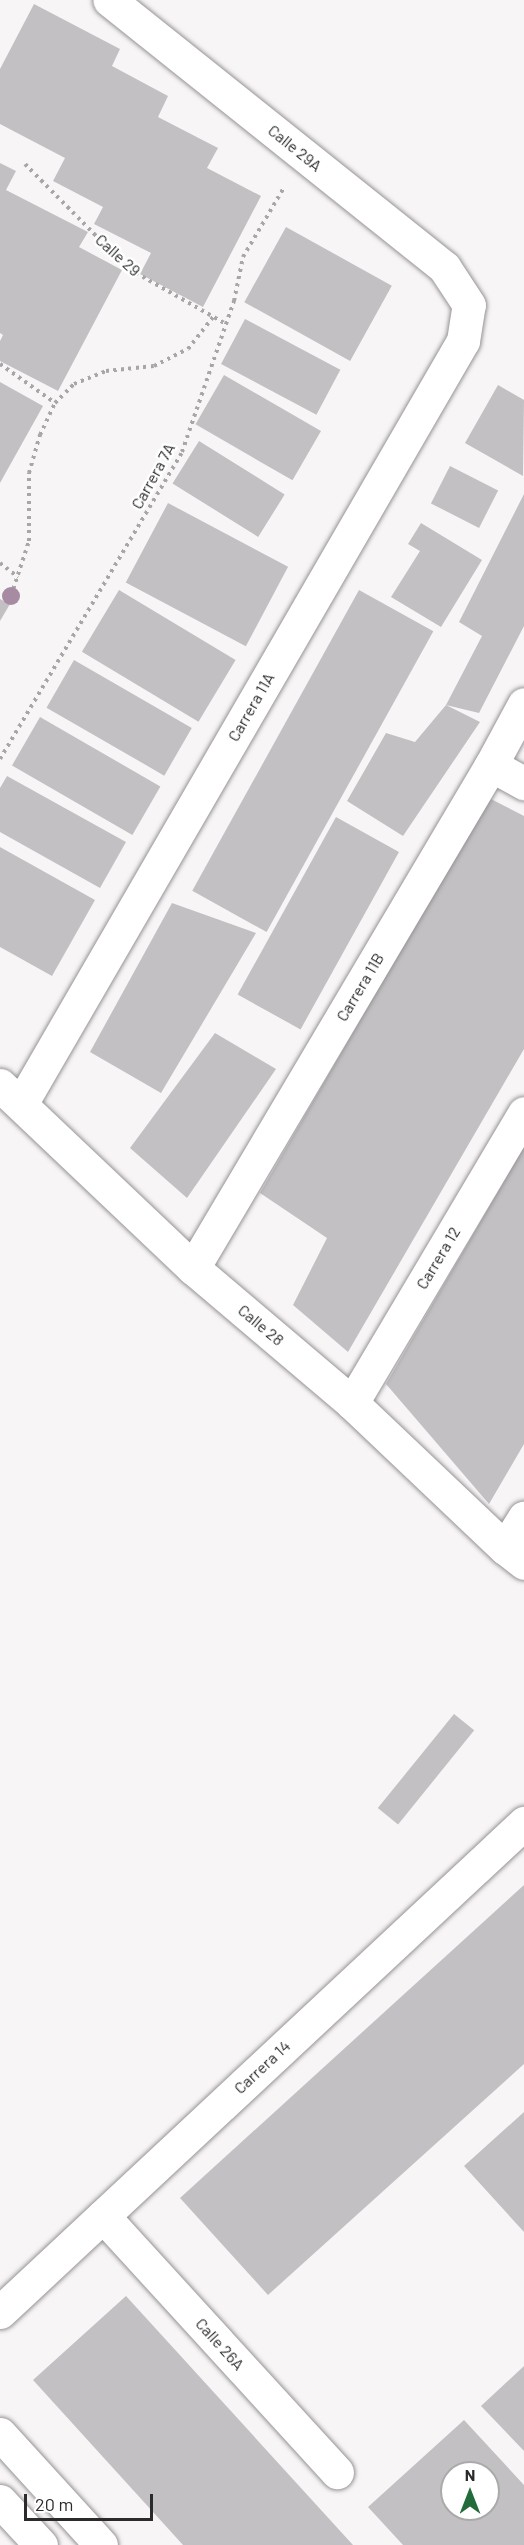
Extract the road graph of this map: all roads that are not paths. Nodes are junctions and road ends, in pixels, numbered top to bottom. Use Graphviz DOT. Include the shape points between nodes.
graph roads {
  1 [pos="109,0"];
  2 [pos="469,305"];
  3 [pos="524,704"];
  4 [pos="492,765"];
  5 [pos="524,783"];
  6 [pos="11,1094"];
  7 [pos="524,1113"];
  8 [pos="193,1268"];
  9 [pos="352,1403"];
  10 [pos="524,1517"];
  11 [pos="514,1556"];
  12 [pos="524,1823"];
  13 [pos="103,2216"];
  14 [pos="0,2312"];
  15 [pos="0,2434"];
  16 [pos="337,2472"];
  17 [pos="0,2501"];
  18 [pos="41,2545"];
  19 [pos="101,2545"];
  1 -- 2 [label="street, Calle 29A" via="444,267"];
  2 -- 6 [label="street, Carrera 11A" via="463,341"];
  3 -- 4 [label="street, Carrera 11B"];
  4 -- 5 [label="street"];
  4 -- 8 [label="street, Carrera 11B"];
  6 -- 8 [label="street, Calle 28"];
  7 -- 9 [label="street, Carrera 12"];
  8 -- 9 [label="street, Calle 28"];
  9 -- 11 [label="street, Calle 28"];
  10 -- 11 [label="street"];
  12 -- 13 [label="street, Carrera 14"];
  13 -- 14 [label="street, Carrera 14"];
  13 -- 16 [label="street, Calle 26A"];
  15 -- 19 [label="street"];
  17 -- 18 [label="street"];
}
